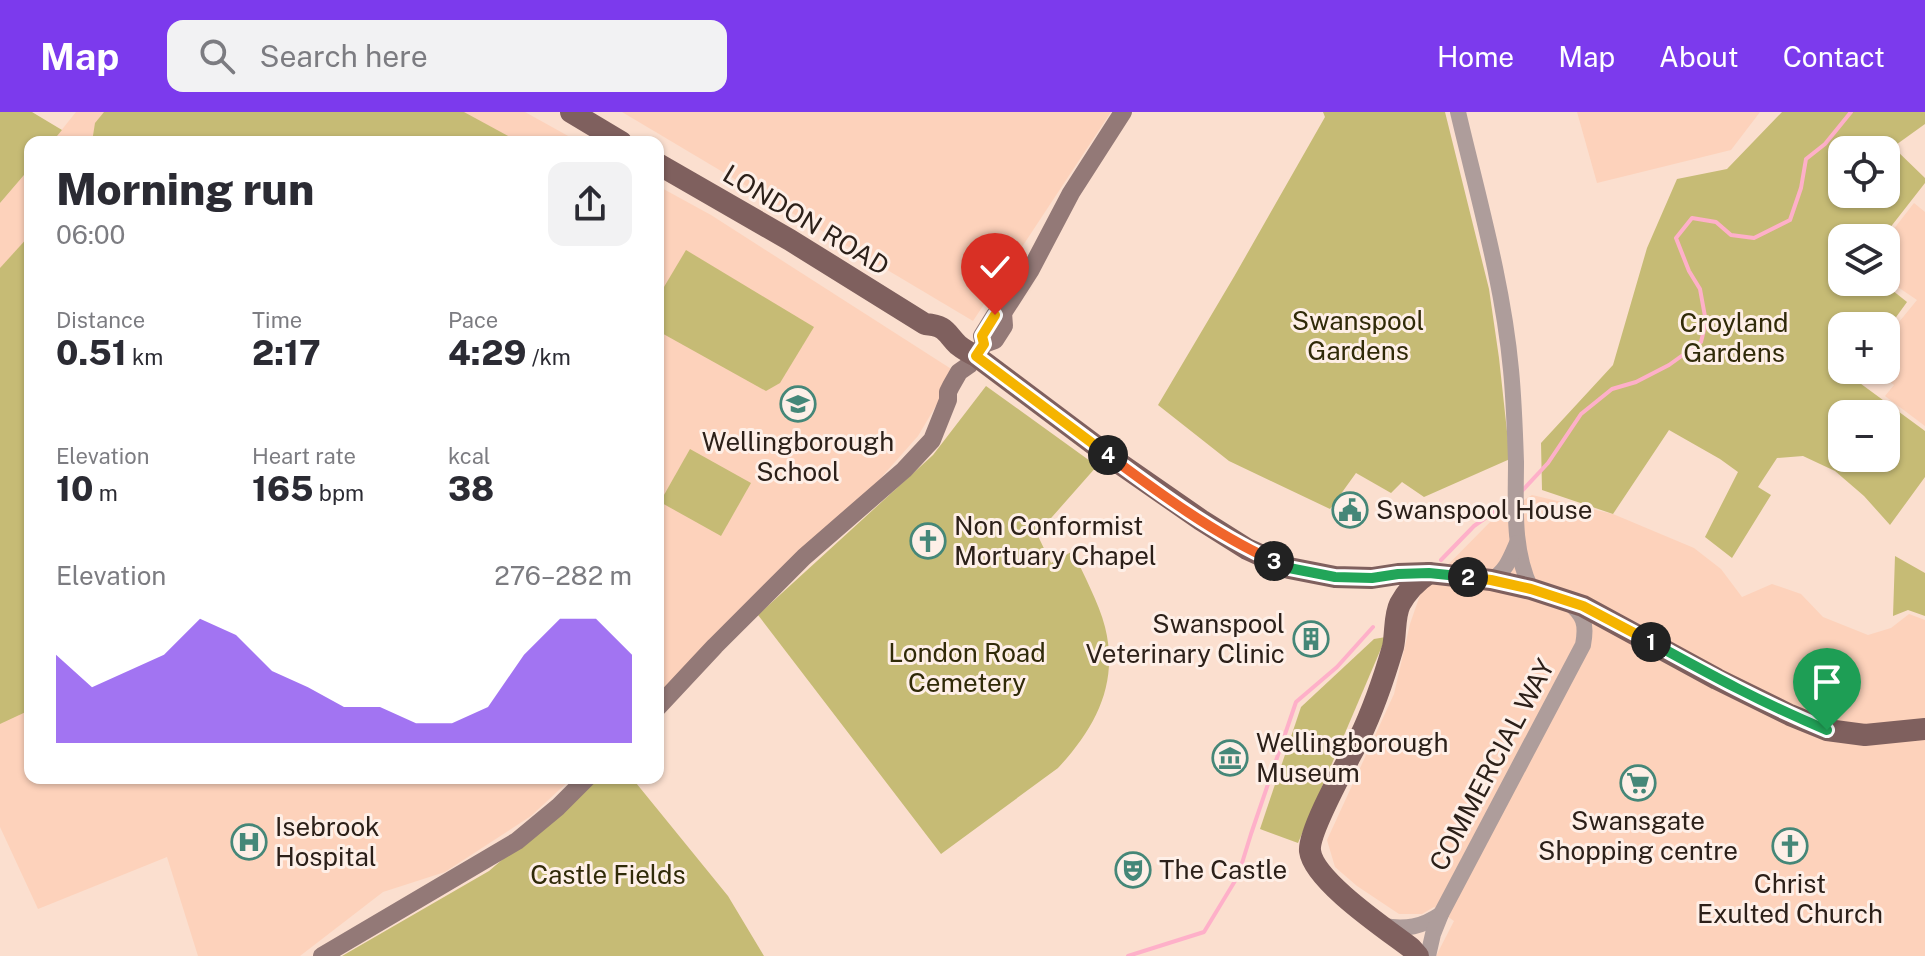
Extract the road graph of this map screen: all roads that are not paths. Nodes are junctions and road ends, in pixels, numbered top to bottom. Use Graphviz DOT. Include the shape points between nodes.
graph roads {
  1 [pos="571,112"];
  2 [pos="1123,112"];
  3 [pos="1458,112"];
  4 [pos="611,136"];
  5 [pos="664,167"];
  6 [pos="972,353"];
  7 [pos="1517,543"];
  8 [pos="1429,573"];
  9 [pos="1372,578"];
  10 [pos="1491,580"];
  11 [pos="1531,589"];
  12 [pos="1567,601"];
  13 [pos="1399,607"];
  14 [pos="664,701"];
  15 [pos="1925,729"];
  16 [pos="581,784"];
  17 [pos="1441,914"];
  18 [pos="1383,926"];
  19 [pos="322,956"];
  20 [pos="1418,956"];
  21 [pos="1428,956"];
  1 -- 4 [label="main road"];
  2 -- 6 [label="main road" via="1030,271"];
  3 -- 7 [label="street" via="1506,330"];
  5 -- 6 [label="main road, LONDON ROAD" via="925,324 938,326"];
  6 -- 9 [label="main road, LONDON ROAD" via="1116,461 1247,549 1289,568"];
  6 -- 14 [label="main road" via="948,392 932,440 804,557"];
  7 -- 10 [label="street" via="1501,574"];
  7 -- 11 [label="street"];
  8 -- 9 [label="main road, LONDON ROAD"];
  8 -- 10 [label="main road, LONDON ROAD"];
  8 -- 13 [label="main road"];
  9 -- 13 [label="main road"];
  10 -- 11 [label="main road, LONDON ROAD"];
  11 -- 12 [label="main road, LONDON ROAD"];
  12 -- 15 [label="main road, LONDON ROAD" via="1827,730 1865,735"];
  12 -- 17 [label="street, COMMERCIAL WAY" via="1584,621 1583,645"];
  13 -- 18 [label="main road" via="1381,686 1315,826 1310,849 1326,879"];
  16 -- 19 [label="main road" via="517,841"];
  17 -- 18 [label="street" via="1415,927"];
  17 -- 21 [label="street, COMMERCIAL WAY"];
  18 -- 20 [label="main road"];
}
